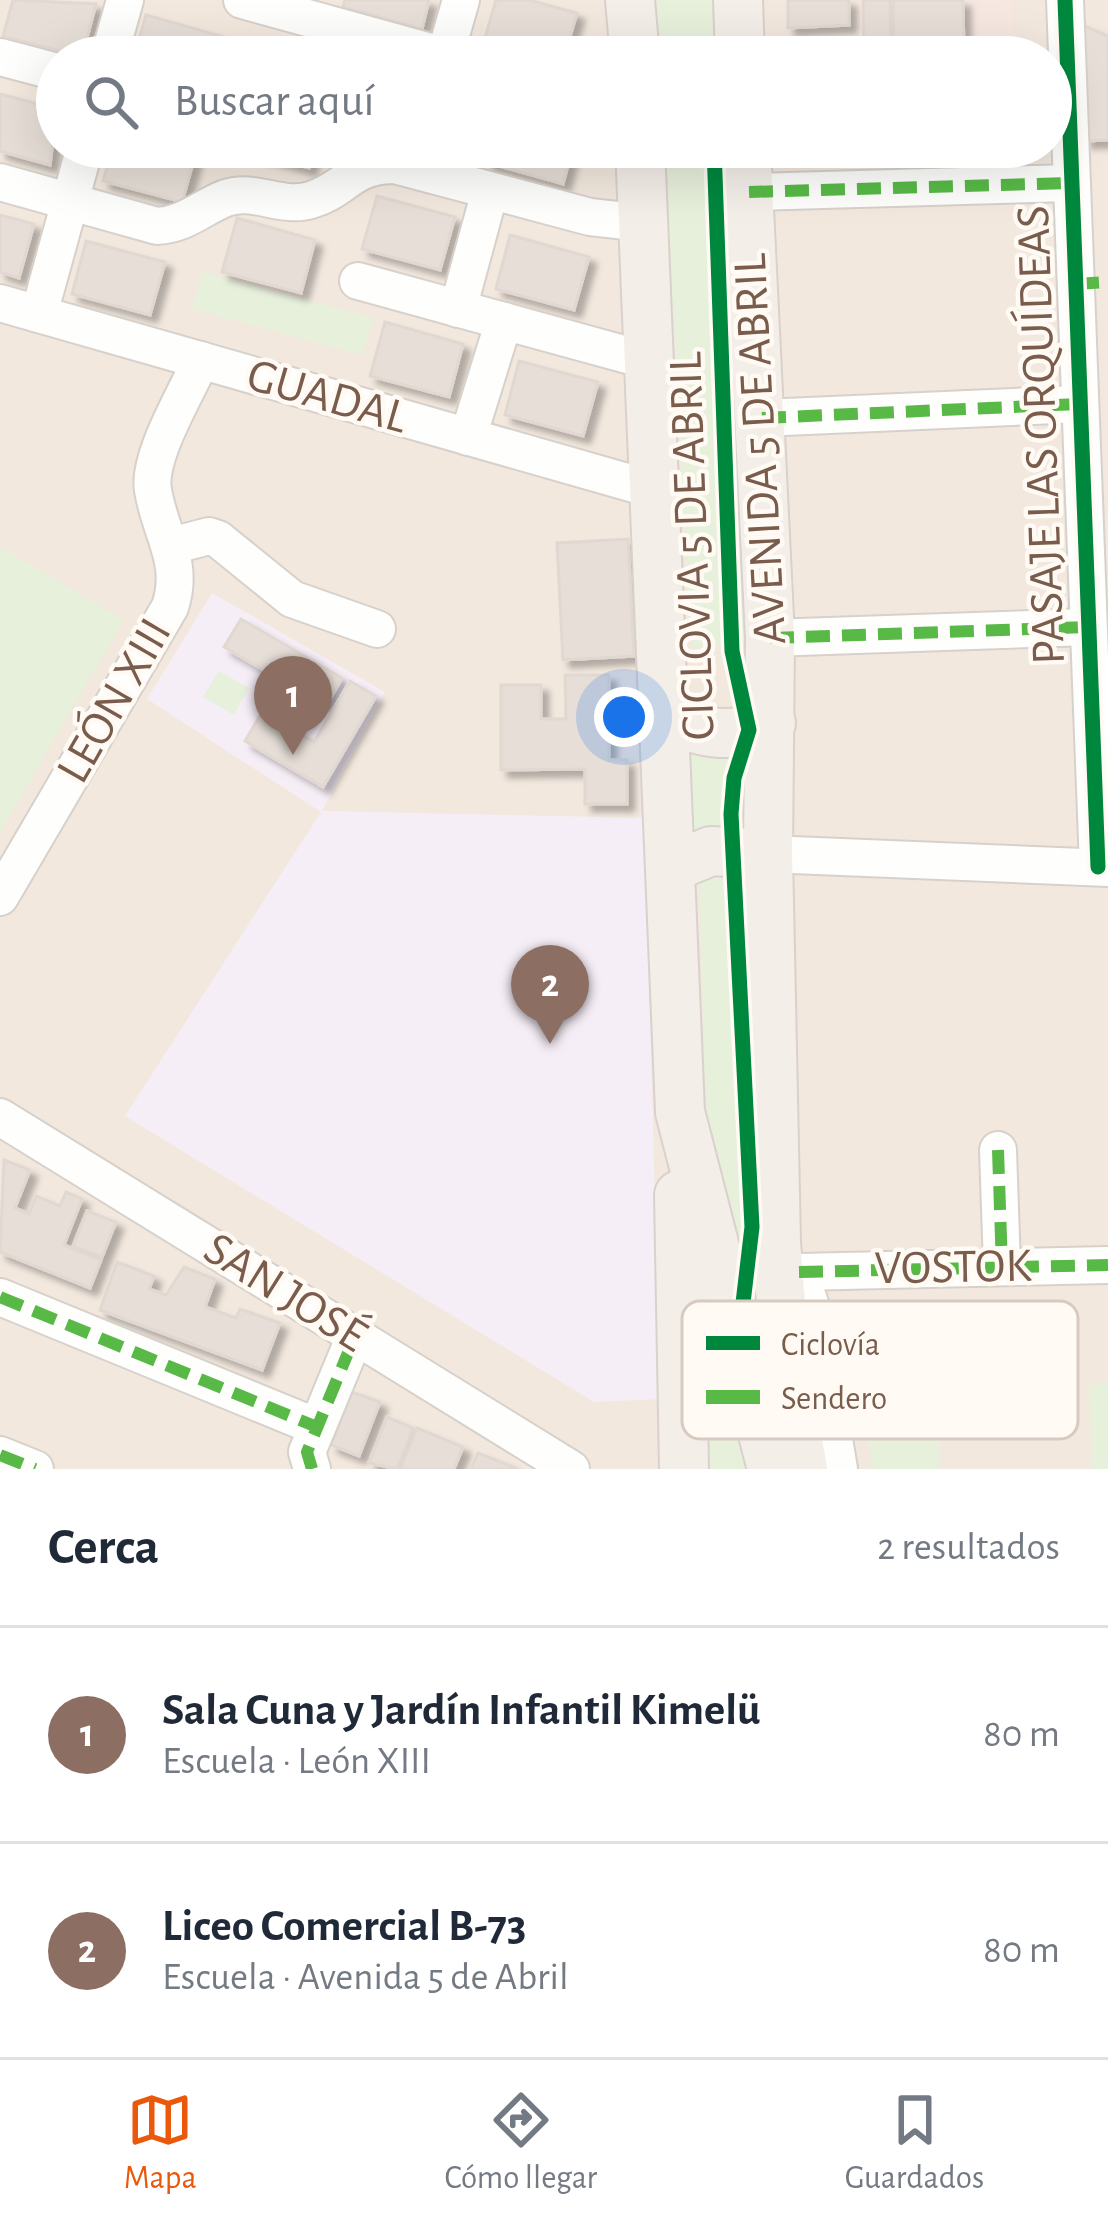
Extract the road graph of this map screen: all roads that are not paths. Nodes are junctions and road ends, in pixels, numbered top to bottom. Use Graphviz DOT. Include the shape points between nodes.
graph roads {
  1 [pos="125,0"];
  2 [pos="460,0"];
  3 [pos="630,0"];
  4 [pos="738,0"];
  5 [pos="1065,0"];
  6 [pos="261,3"];
  7 [pos="116,36"];
  8 [pos="377,36"];
  9 [pos="452,36"];
  10 [pos="633,36"];
  11 [pos="739,36"];
  12 [pos="1066,36"];
  13 [pos="0,57"];
  14 [pos="36,67"];
  15 [pos="79,168"];
  16 [pos="367,168"];
  17 [pos="409,168"];
  18 [pos="641,168"];
  19 [pos="1071,168"];
  20 [pos="747,170"];
  21 [pos="470,173"];
  22 [pos="0,182"];
  23 [pos="1072,183"];
  24 [pos="70,201"];
  25 [pos="644,223"];
  26 [pos="358,280"];
  27 [pos="1092,283"];
  28 [pos="0,302"];
  29 [pos="458,308"];
  30 [pos="39,314"];
  31 [pos="504,321"];
  32 [pos="201,360"];
  33 [pos="649,361"];
  34 [pos="1080,404"];
  35 [pos="762,418"];
  36 [pos="468,437"];
  37 [pos="1095,470"];
  38 [pos="655,490"];
  39 [pos="171,546"];
  40 [pos="1096,557"];
  41 [pos="1088,627"];
  42 [pos="377,629"];
  43 [pos="770,638"];
  44 [pos="663,712"];
  45 [pos="771,723"];
  46 [pos="768,854"];
  47 [pos="1103,867"];
  48 [pos="670,868"];
  49 [pos="0,897"];
  50 [pos="0,1117"];
  51 [pos="998,1150"];
  52 [pos="787,1257"];
  53 [pos="1108,1265"];
  54 [pos="1002,1267"];
  55 [pos="701,1289"];
  56 [pos="0,1298"];
  57 [pos="700,1301"];
  58 [pos="706,1301"];
  59 [pos="787,1301"];
  60 [pos="808,1301"];
  61 [pos="355,1336"];
  62 [pos="317,1427"];
  63 [pos="760,1439"];
  64 [pos="797,1439"];
  65 [pos="834,1439"];
  66 [pos="684,1447"];
  67 [pos="311,1469"];
  68 [pos="571,1469"];
  69 [pos="656,1469"];
  70 [pos="772,1469"];
  71 [pos="802,1469"];
  72 [pos="839,1469"];
  1 -- 7 [label="street"];
  2 -- 9 [label="street"];
  3 -- 10 [label="main road"];
  4 -- 11 [label="main road"];
  5 -- 12 [label="street, PASAJE LAS ORQUÍDEAS"];
  6 -- 8 [label="street"];
  13 -- 14 [label="street"];
  15 -- 24 [label="street"];
  16 -- 24 [label="street" via="303,203 226,198 180,224 157,226"];
  17 -- 21 [label="street"];
  18 -- 25 [label="main road"];
  19 -- 23 [label="street, PASAJE LAS ORQUÍDEAS"];
  20 -- 23 [label="street"];
  20 -- 35 [label="main road, AVENIDA 5 DE ABRIL"];
  21 -- 25 [label="street" via="590,217"];
  21 -- 29 [label="street"];
  22 -- 24 [label="street"];
  23 -- 27 [label="street, PASAJE LAS ORQUÍDEAS"];
  24 -- 30 [label="street"];
  25 -- 33 [label="main road"];
  26 -- 29 [label="street"];
  27 -- 34 [label="street, PASAJE LAS ORQUÍDEAS"];
  28 -- 30 [label="street, GUADAL"];
  29 -- 31 [label="street"];
  30 -- 32 [label="street, GUADAL"];
  31 -- 33 [label="street"];
  31 -- 36 [label="street"];
  32 -- 36 [label="street, GUADAL"];
  32 -- 39 [label="street, LEÓN XIII" via="153,468"];
  33 -- 38 [label="main road"];
  34 -- 35 [label="street"];
  34 -- 37 [label="street, PASAJE LAS ORQUÍDEAS"];
  35 -- 43 [label="main road, AVENIDA 5 DE ABRIL"];
  36 -- 38 [label="street, GUADAL"];
  37 -- 40 [label="street, PASAJE LAS ORQUÍDEAS"];
  38 -- 44 [label="main road"];
  39 -- 42 [label="street" via="218,539 292,599"];
  39 -- 49 [label="street, LEÓN XIII" via="178,573 170,607"];
  40 -- 41 [label="street, PASAJE LAS ORQUÍDEAS"];
  41 -- 43 [label="street"];
  41 -- 47 [label="street, PASAJE LAS ORQUÍDEAS"];
  43 -- 45 [label="main road, AVENIDA 5 DE ABRIL"];
  44 -- 45 [label="main road" via="718,733"];
  44 -- 48 [label="main road"];
  45 -- 46 [label="main road, AVENIDA 5 DE ABRIL"];
  46 -- 47 [label="street"];
  46 -- 48 [label="main road" via="711,851"];
  46 -- 52 [label="main road, AVENIDA 5 DE ABRIL"];
  48 -- 55 [label="main road" via="680,1112"];
  50 -- 61 [label="street, SAN JOSÉ"];
  51 -- 54 [label="street"];
  52 -- 54 [label="street, VOSTOK"];
  52 -- 59 [label="main road, AVENIDA 5 DE ABRIL"];
  52 -- 60 [label="street"];
  53 -- 54 [label="street, VOSTOK"];
  55 -- 57 [label="main road"];
  55 -- 58 [label="main road"];
  56 -- 62 [label="street"];
  61 -- 62 [label="street"];
  61 -- 68 [label="street, SAN JOSÉ"];
  62 -- 67 [label="street" via="307,1452"];
  63 -- 70 [label="main road"];
  64 -- 71 [label="main road, AVENIDA 5 DE ABRIL"];
  65 -- 72 [label="street"];
  66 -- 69 [label="main road"];
}
